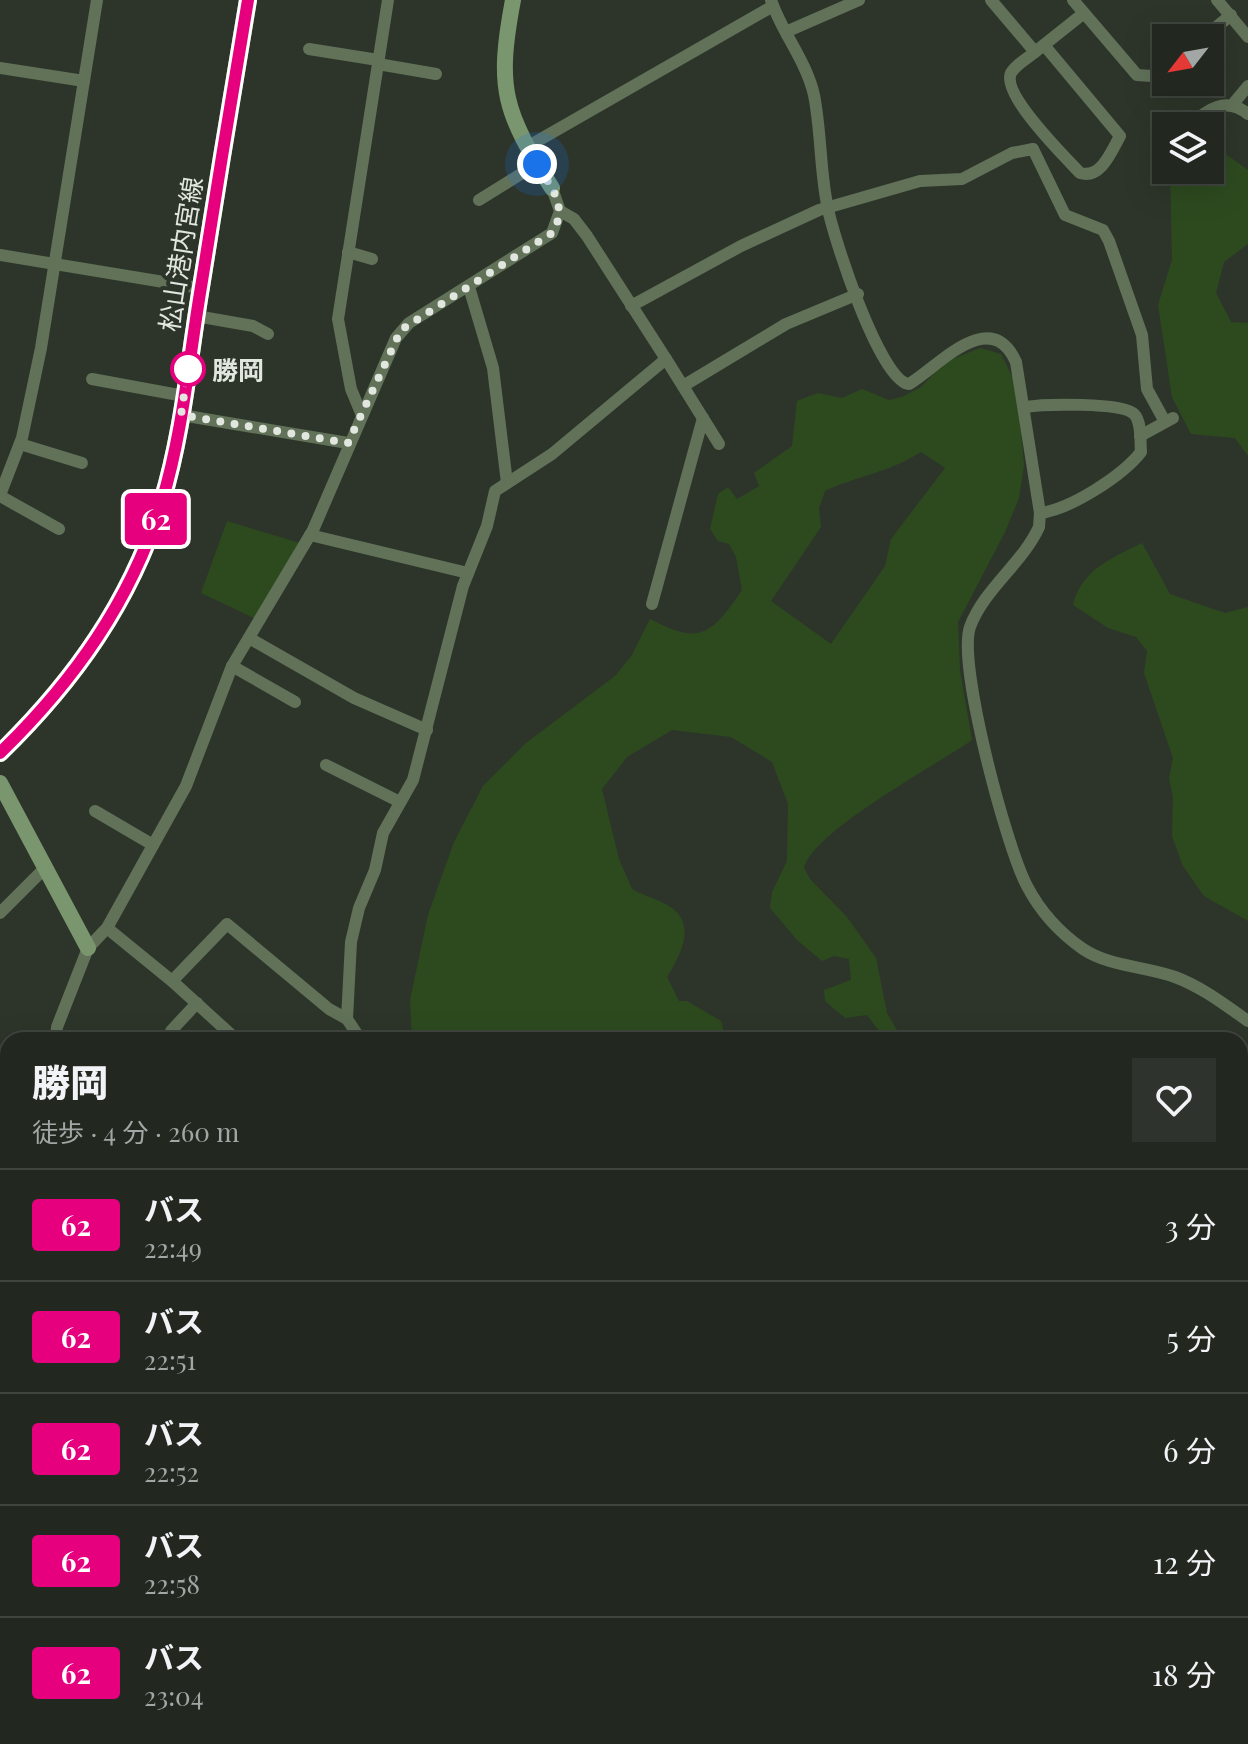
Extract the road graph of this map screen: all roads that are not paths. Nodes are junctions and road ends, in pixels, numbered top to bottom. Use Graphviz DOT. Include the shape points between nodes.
graph roads {
  1 [pos="97,0"];
  2 [pos="248,0"];
  3 [pos="388,0"];
  4 [pos="513,0"];
  5 [pos="859,0"];
  6 [pos="991,0"];
  7 [pos="1073,0"];
  8 [pos="1217,0"];
  9 [pos="772,3"];
  10 [pos="1084,13"];
  11 [pos="1231,15"];
  12 [pos="1220,24"];
  13 [pos="788,31"];
  14 [pos="1248,37"];
  15 [pos="1040,48"];
  16 [pos="309,49"];
  17 [pos="378,62"];
  18 [pos="0,68"];
  19 [pos="436,74"];
  20 [pos="1152,76"];
  21 [pos="84,81"];
  22 [pos="1248,86"];
  23 [pos="1233,104"];
  24 [pos="1205,112"];
  25 [pos="1248,114"];
  26 [pos="527,147"];
  27 [pos="537,164"];
  28 [pos="552,188"];
  29 [pos="479,200"];
  30 [pos="828,209"];
  31 [pos="560,211"];
  32 [pos="348,252"];
  33 [pos="0,255"];
  34 [pos="372,259"];
  35 [pos="54,264"];
  36 [pos="469,287"];
  37 [pos="200,288"];
  38 [pos="858,294"];
  39 [pos="631,306"];
  40 [pos="196,316"];
  41 [pos="268,334"];
  42 [pos="666,359"];
  43 [pos="92,379"];
  44 [pos="683,386"];
  45 [pos="184,396"];
  46 [pos="1025,407"];
  47 [pos="361,413"];
  48 [pos="181,415"];
  49 [pos="703,418"];
  50 [pos="1140,436"];
  51 [pos="348,443"];
  52 [pos="20,444"];
  53 [pos="719,444"];
  54 [pos="82,463"];
  55 [pos="507,483"];
  56 [pos="0,496"];
  57 [pos="1040,513"];
  58 [pos="59,529"];
  59 [pos="310,535"];
  60 [pos="468,573"];
  61 [pos="652,604"];
  62 [pos="249,638"];
  63 [pos="232,666"];
  64 [pos="295,702"];
  65 [pos="427,730"];
  66 [pos="0,753"];
  67 [pos="326,765"];
  68 [pos="0,783"];
  69 [pos="400,802"];
  70 [pos="95,811"];
  71 [pos="153,845"];
  72 [pos="45,868"];
  73 [pos="0,913"];
  74 [pos="107,928"];
  75 [pos="88,948"];
  76 [pos="172,981"];
  77 [pos="197,1003"];
  78 [pos="347,1019"];
  79 [pos="1248,1021"];
  80 [pos="57,1032"];
  81 [pos="171,1032"];
  82 [pos="228,1032"];
  83 [pos="356,1032"];
  1 -- 21 [label="street"];
  2 -- 37 [label="main road, 松山港内宮線"];
  3 -- 17 [label="street"];
  4 -- 26 [label="street" via="503,79 512,118"];
  5 -- 13 [label="street"];
  6 -- 15 [label="street"];
  7 -- 10 [label="street"];
  8 -- 11 [label="street"];
  9 -- 13 [label="street"];
  9 -- 26 [label="street"];
  10 -- 15 [label="street"];
  10 -- 20 [label="street" via="1137,75"];
  11 -- 12 [label="street"];
  11 -- 14 [label="street"];
  13 -- 30 [label="street" via="814,97"];
  15 -- 15 [label="street" via="1120,136 1093,173 1080,173 1015,97 1012,71"];
  16 -- 17 [label="street"];
  17 -- 19 [label="street"];
  17 -- 32 [label="street"];
  18 -- 21 [label="street"];
  21 -- 35 [label="street"];
  22 -- 23 [label="street"];
  23 -- 24 [label="street"];
  23 -- 25 [label="street"];
  26 -- 27 [label="street"];
  27 -- 28 [label="street"];
  27 -- 29 [label="street"];
  28 -- 31 [label="street"];
  30 -- 38 [label="street" via="837,247"];
  30 -- 39 [label="street" via="741,246"];
  30 -- 50 [label="street" via="920,181 962,179 1012,153 1033,149 1065,215 1103,230 1109,241 1142,335 1147,389 1168,419"];
  31 -- 36 [label="street" via="558,223 543,240"];
  31 -- 39 [label="street" via="587,236"];
  32 -- 34 [label="street"];
  32 -- 47 [label="street" via="338,319 351,389"];
  33 -- 35 [label="street"];
  35 -- 37 [label="street"];
  35 -- 52 [label="street"];
  36 -- 47 [label="street" via="401,330"];
  36 -- 55 [label="street" via="493,368"];
  37 -- 40 [label="main road, 松山港内宮線"];
  38 -- 44 [label="street" via="786,324"];
  38 -- 46 [label="street" via="882,357 903,383 917,379 954,349 994,339 1012,353"];
  39 -- 42 [label="street"];
  40 -- 41 [label="street" via="253,326"];
  40 -- 45 [label="main road, 松山港内宮線"];
  42 -- 44 [label="street"];
  42 -- 55 [label="street" via="552,454"];
  43 -- 45 [label="street"];
  44 -- 49 [label="street"];
  45 -- 48 [label="main road, 松山港内宮線"];
  46 -- 50 [label="street" via="1062,403 1124,410 1134,414"];
  46 -- 57 [label="street"];
  47 -- 51 [label="street"];
  48 -- 51 [label="street"];
  48 -- 66 [label="main road, 松山港内宮線" via="163,499 119,604 72,675"];
  49 -- 53 [label="street"];
  49 -- 61 [label="street"];
  50 -- 57 [label="street" via="1141,452 1126,469 1056,511"];
  51 -- 59 [label="street"];
  52 -- 54 [label="street"];
  52 -- 56 [label="street"];
  55 -- 60 [label="street" via="495,491"];
  56 -- 58 [label="street"];
  57 -- 79 [label="street" via="1035,536 986,600 966,642 981,737 1025,883 1064,936 1085,950 1100,959 1177,978"];
  59 -- 60 [label="street"];
  59 -- 62 [label="street"];
  60 -- 65 [label="street"];
  62 -- 63 [label="street"];
  62 -- 65 [label="street" via="354,698"];
  63 -- 64 [label="street"];
  63 -- 71 [label="street" via="186,786"];
  65 -- 69 [label="street" via="413,780"];
  67 -- 69 [label="street"];
  68 -- 72 [label="street"];
  69 -- 78 [label="street" via="383,833 359,908 351,942"];
  70 -- 71 [label="street"];
  71 -- 74 [label="street"];
  72 -- 73 [label="street"];
  72 -- 75 [label="street"];
  74 -- 75 [label="street"];
  74 -- 76 [label="street"];
  75 -- 80 [label="street"];
  76 -- 77 [label="street"];
  76 -- 78 [label="street" via="227,924"];
  77 -- 81 [label="street"];
  77 -- 82 [label="street"];
  78 -- 83 [label="street"];
}
